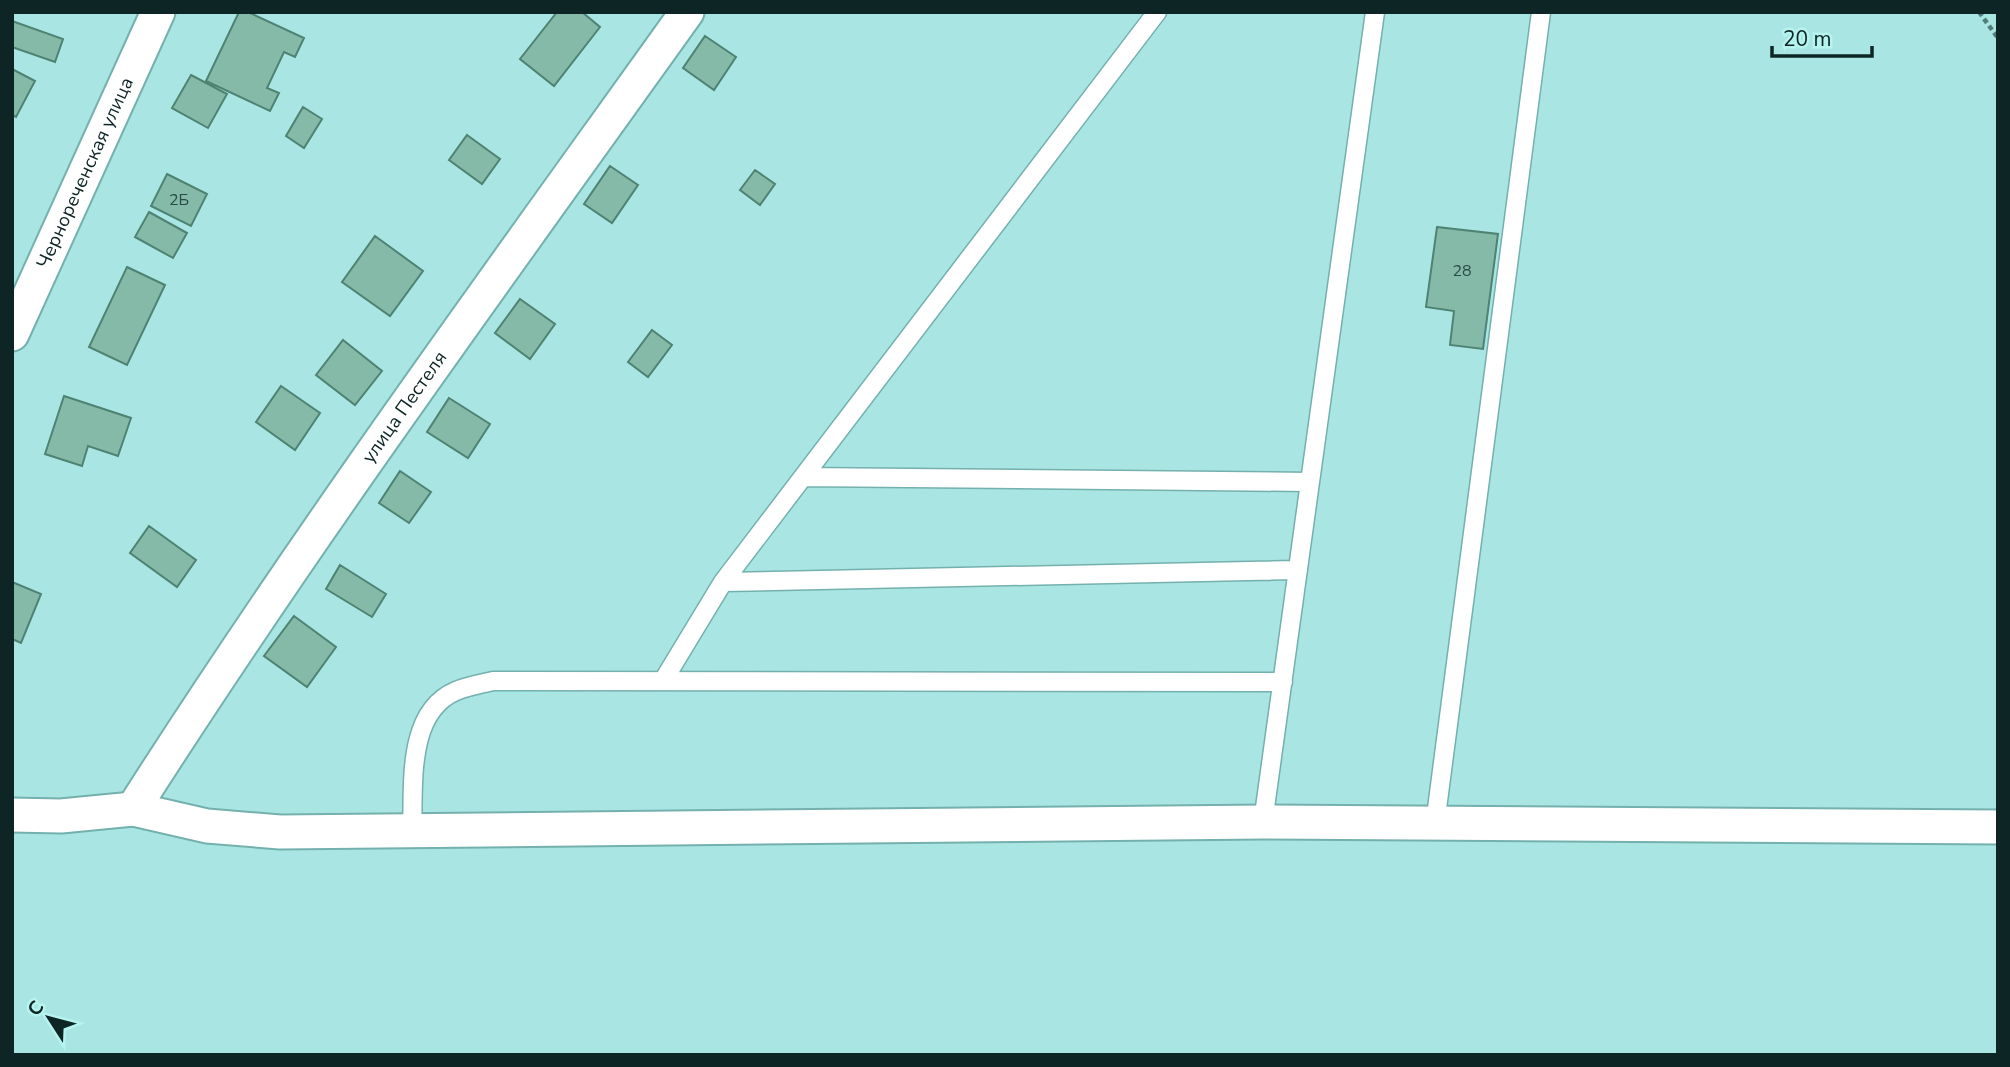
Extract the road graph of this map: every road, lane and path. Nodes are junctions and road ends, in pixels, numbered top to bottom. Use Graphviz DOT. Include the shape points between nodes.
graph roads {
  1 [pos="158,12"];
  2 [pos="687,12"];
  3 [pos="1157,12"];
  4 [pos="1375,12"];
  5 [pos="1541,12"];
  6 [pos="1979,12"];
  7 [pos="1998,38"];
  8 [pos="12,334"];
  9 [pos="803,477"];
  10 [pos="1310,482"];
  11 [pos="1298,570"];
  12 [pos="723,582"];
  13 [pos="663,681"];
  14 [pos="1283,682"];
  15 [pos="134,809"];
  16 [pos="12,816"];
  17 [pos="1264,822"];
  18 [pos="1435,824"];
  19 [pos="1998,827"];
  20 [pos="412,829"];
  1 -- 8 [label="street, Чернореченская улица"];
  2 -- 15 [label="street, улица Пестеля" via="326,517"];
  3 -- 9 [label="lane"];
  4 -- 10 [label="lane"];
  5 -- 18 [label="lane"];
  6 -- 7 [label="path"];
  9 -- 10 [label="lane"];
  9 -- 12 [label="lane"];
  10 -- 11 [label="lane"];
  11 -- 12 [label="lane"];
  11 -- 14 [label="lane"];
  12 -- 13 [label="lane"];
  13 -- 14 [label="lane"];
  13 -- 20 [label="lane" via="493,681 454,692 429,715 419,737"];
  14 -- 17 [label="lane"];
  15 -- 16 [label="street"];
  15 -- 20 [label="street" via="207,825 280,832"];
  17 -- 18 [label="street"];
  17 -- 20 [label="street"];
  18 -- 19 [label="street"];
}
